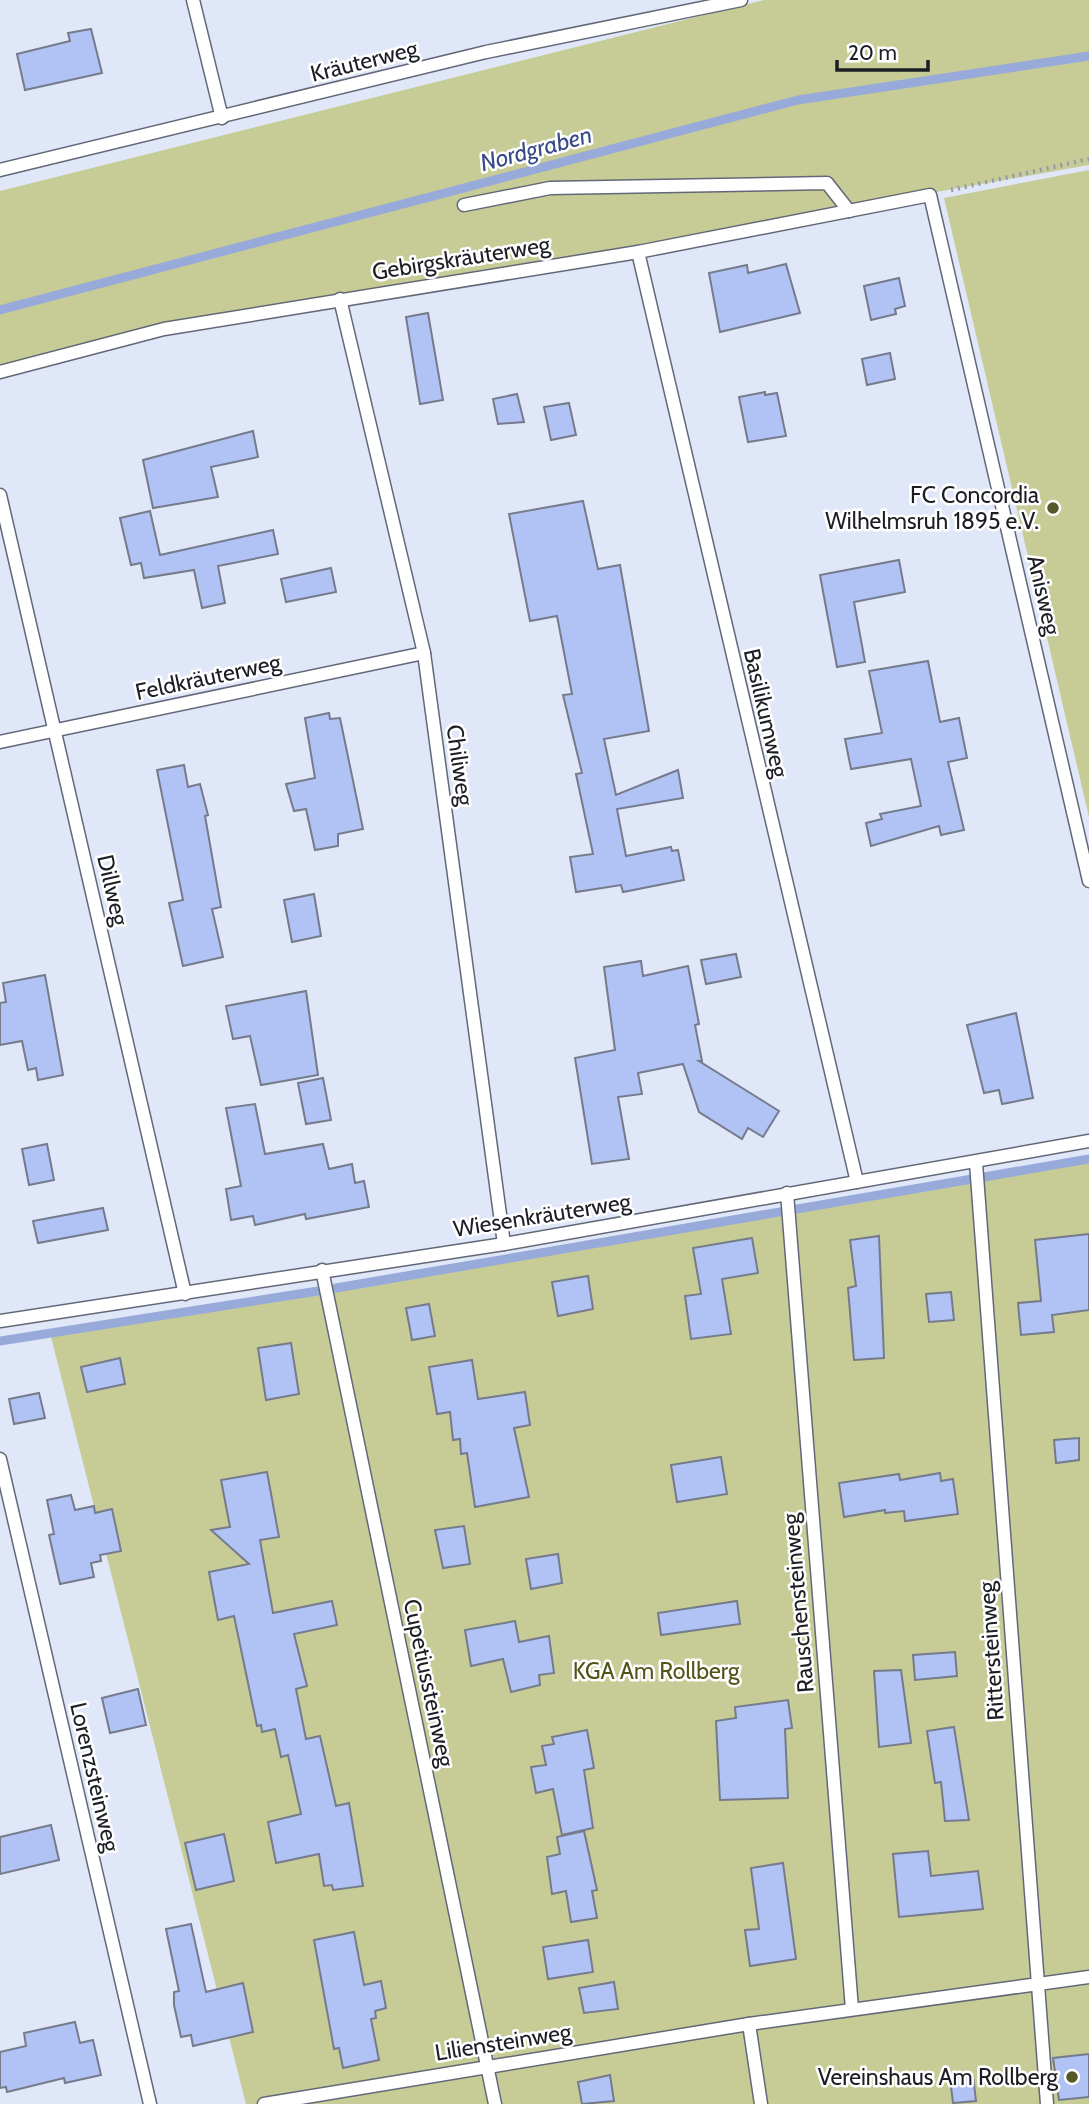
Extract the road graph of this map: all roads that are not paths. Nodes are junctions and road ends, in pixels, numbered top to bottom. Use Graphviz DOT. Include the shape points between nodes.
graph roads {
  1 [pos="193,0"];
  2 [pos="741,0"];
  3 [pos="222,118"];
  4 [pos="0,170"];
  5 [pos="930,195"];
  6 [pos="464,205"];
  7 [pos="849,211"];
  8 [pos="638,252"];
  9 [pos="340,299"];
  10 [pos="0,372"];
  11 [pos="0,495"];
  12 [pos="424,653"];
  13 [pos="54,731"];
  14 [pos="0,742"];
  15 [pos="1089,881"];
  16 [pos="1089,1141"];
  17 [pos="976,1163"];
  18 [pos="858,1182"];
  19 [pos="788,1206"];
  20 [pos="504,1244"];
  21 [pos="322,1270"];
  22 [pos="185,1294"];
  23 [pos="0,1321"];
  24 [pos="0,1459"];
  25 [pos="1089,1977"];
  26 [pos="1037,1982"];
  27 [pos="852,2009"];
  28 [pos="748,2024"];
  29 [pos="487,2065"];
  30 [pos="150,2104"];
  31 [pos="264,2104"];
  32 [pos="495,2104"];
  33 [pos="761,2104"];
  34 [pos="1047,2104"];
  1 -- 3 [label="lane"];
  2 -- 3 [label="lane, Kräuterweg" via="486,52"];
  3 -- 4 [label="lane, Kräuterweg"];
  5 -- 7 [label="lane, Gebirgskräuterweg"];
  5 -- 15 [label="lane, Anisweg"];
  6 -- 7 [label="lane" via="550,188 827,183"];
  7 -- 8 [label="lane, Gebirgskräuterweg"];
  8 -- 9 [label="lane, Gebirgskräuterweg"];
  8 -- 18 [label="lane, Basilikumweg"];
  9 -- 10 [label="lane, Gebirgskräuterweg" via="164,329"];
  9 -- 12 [label="lane, Chiliweg"];
  11 -- 13 [label="lane, Dillweg"];
  12 -- 13 [label="lane, Feldkräuterweg"];
  12 -- 20 [label="lane, Chiliweg"];
  13 -- 14 [label="lane, Feldkräuterweg"];
  13 -- 22 [label="lane, Dillweg"];
  16 -- 17 [label="lane, Wiesenkräuterweg"];
  17 -- 18 [label="lane, Wiesenkräuterweg"];
  17 -- 26 [label="lane, Rittersteinweg"];
  18 -- 19 [label="lane, Wiesenkräuterweg"];
  19 -- 20 [label="lane, Wiesenkräuterweg"];
  19 -- 27 [label="lane, Rauschensteinweg"];
  20 -- 21 [label="lane, Wiesenkräuterweg"];
  21 -- 22 [label="lane, Wiesenkräuterweg"];
  21 -- 29 [label="lane, Cupetiussteinweg"];
  22 -- 23 [label="lane, Wiesenkräuterweg"];
  24 -- 30 [label="lane, Lorenzsteinweg"];
  25 -- 26 [label="lane, Liliensteinweg"];
  26 -- 27 [label="lane, Liliensteinweg"];
  26 -- 34 [label="lane, Rittersteinweg"];
  27 -- 28 [label="lane, Liliensteinweg"];
  28 -- 29 [label="lane, Liliensteinweg"];
  28 -- 33 [label="lane"];
  29 -- 31 [label="lane, Liliensteinweg"];
  29 -- 32 [label="lane, Cupetiussteinweg"];
}
